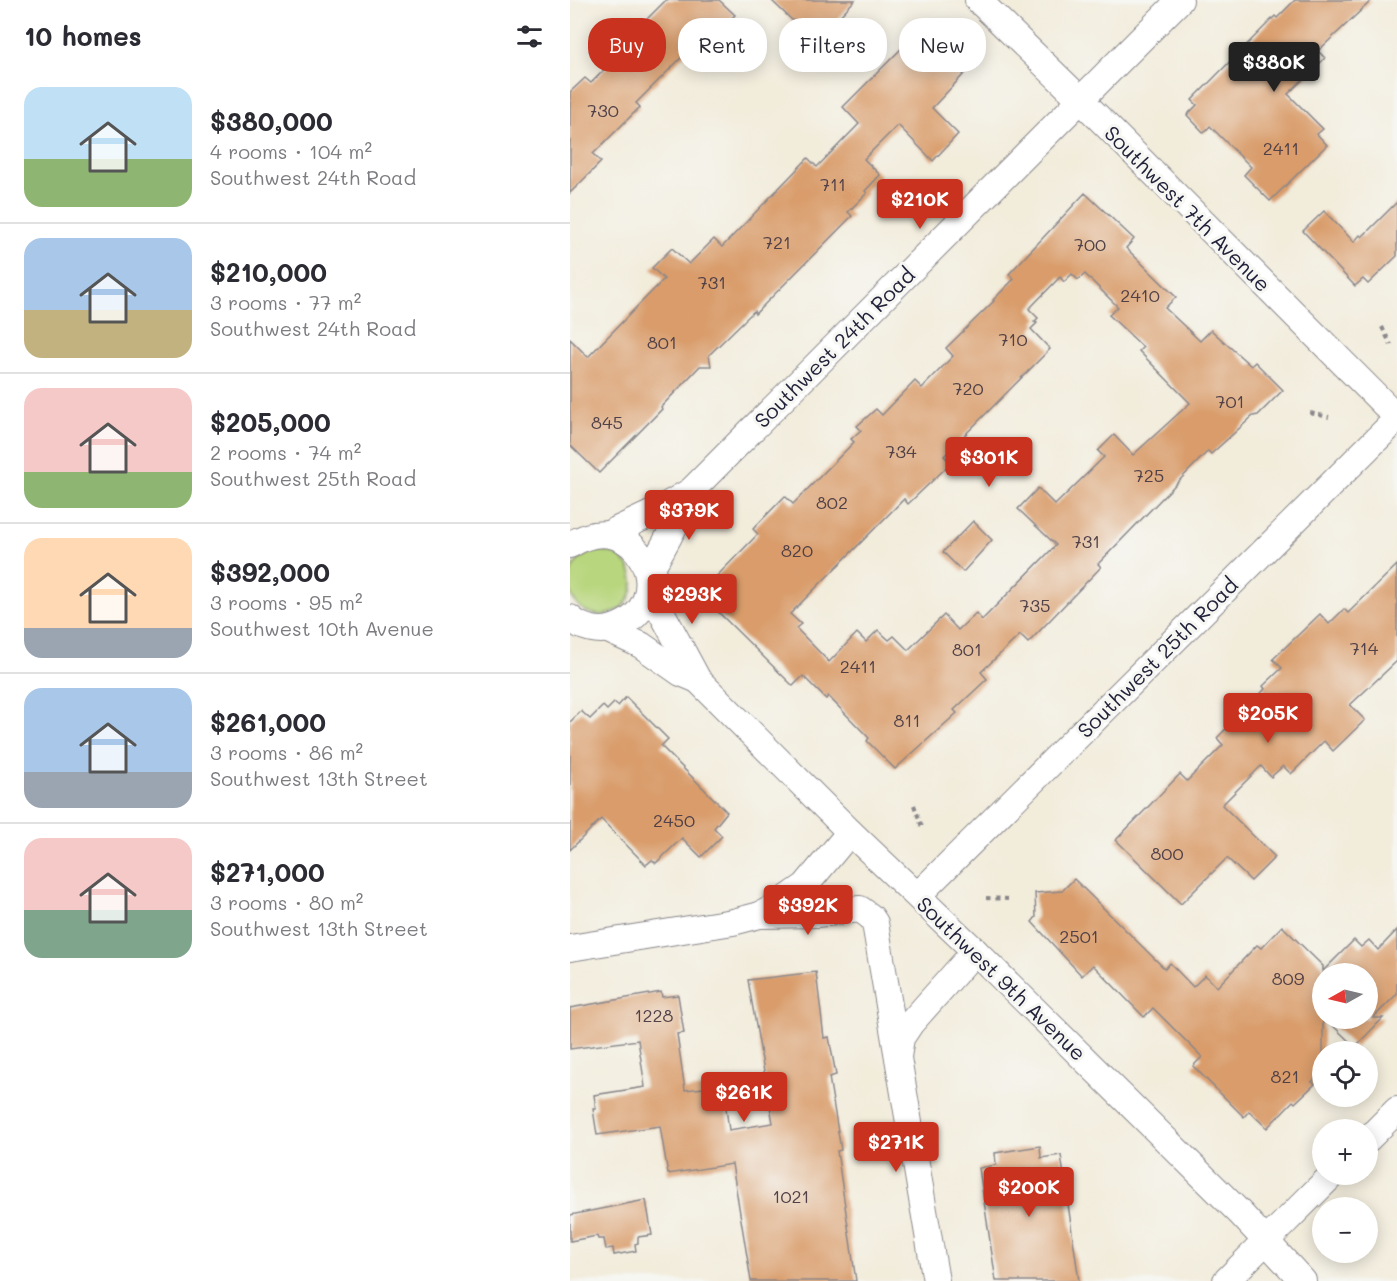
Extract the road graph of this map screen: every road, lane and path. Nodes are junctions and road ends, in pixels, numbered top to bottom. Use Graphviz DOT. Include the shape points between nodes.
graph roads {
  1 [pos="978,0"];
  2 [pos="1180,0"];
  3 [pos="1080,99"];
  4 [pos="1382,327"];
  5 [pos="1391,345"];
  6 [pos="1310,413"];
  7 [pos="1329,417"];
  8 [pos="1397,418"];
  9 [pos="691,491"];
  10 [pos="570,523"];
  11 [pos="601,534"];
  12 [pos="570,545"];
  13 [pos="648,581"];
  14 [pos="570,618"];
  15 [pos="603,630"];
  16 [pos="570,642"];
  17 [pos="698,680"];
  18 [pos="914,805"];
  19 [pos="922,827"];
  20 [pos="850,832"];
  21 [pos="918,895"];
  22 [pos="986,898"];
  23 [pos="1008,899"];
  24 [pos="760,915"];
  25 [pos="570,948"];
  26 [pos="975,951"];
  27 [pos="898,1057"];
  28 [pos="1397,1110"];
  29 [pos="1378,1129"];
  30 [pos="1322,1185"];
  31 [pos="1266,1241"];
  32 [pos="936,1281"];
  33 [pos="1226,1281"];
  34 [pos="1302,1281"];
  1 -- 3 [label="street, Southwest 7th Avenue"];
  2 -- 3 [label="street, Southwest 24th Road"];
  3 -- 8 [label="street, Southwest 7th Avenue"];
  3 -- 9 [label="street, Southwest 24th Road"];
  4 -- 5 [label="path"];
  6 -- 7 [label="path"];
  8 -- 21 [label="street, Southwest 25th Road"];
  9 -- 11 [label="street, Southwest 24th Road" via="655,512"];
  9 -- 13 [label="street, Southwest 24th Road"];
  10 -- 11 [label="street"];
  11 -- 12 [label="street, Southwest 24th Road"];
  11 -- 13 [label="street, Southwest 9th Avenue" via="622,539 634,548 643,559"];
  13 -- 15 [label="street, Southwest 24th Road" via="644,604 635,616 622,625"];
  13 -- 17 [label="street, Southwest 9th Avenue"];
  14 -- 15 [label="street, Southwest 9th Avenue" via="584,627"];
  15 -- 16 [label="street"];
  15 -- 17 [label="street, Southwest 9th Avenue" via="641,645"];
  17 -- 20 [label="street, Southwest 9th Avenue"];
  18 -- 19 [label="path"];
  20 -- 21 [label="street, Southwest 9th Avenue"];
  20 -- 24 [label="street" via="805,886"];
  21 -- 26 [label="street, Southwest 9th Avenue"];
  22 -- 23 [label="path"];
  24 -- 25 [label="street"];
  24 -- 27 [label="street" via="853,909 866,912 875,923"];
  26 -- 27 [label="street" via="911,1023 901,1038"];
  26 -- 31 [label="street, Southwest 9th Avenue"];
  27 -- 32 [label="street"];
  28 -- 29 [label="street"];
  30 -- 31 [label="street"];
  31 -- 33 [label="street"];
  31 -- 34 [label="street, Southwest 9th Avenue"];
}
